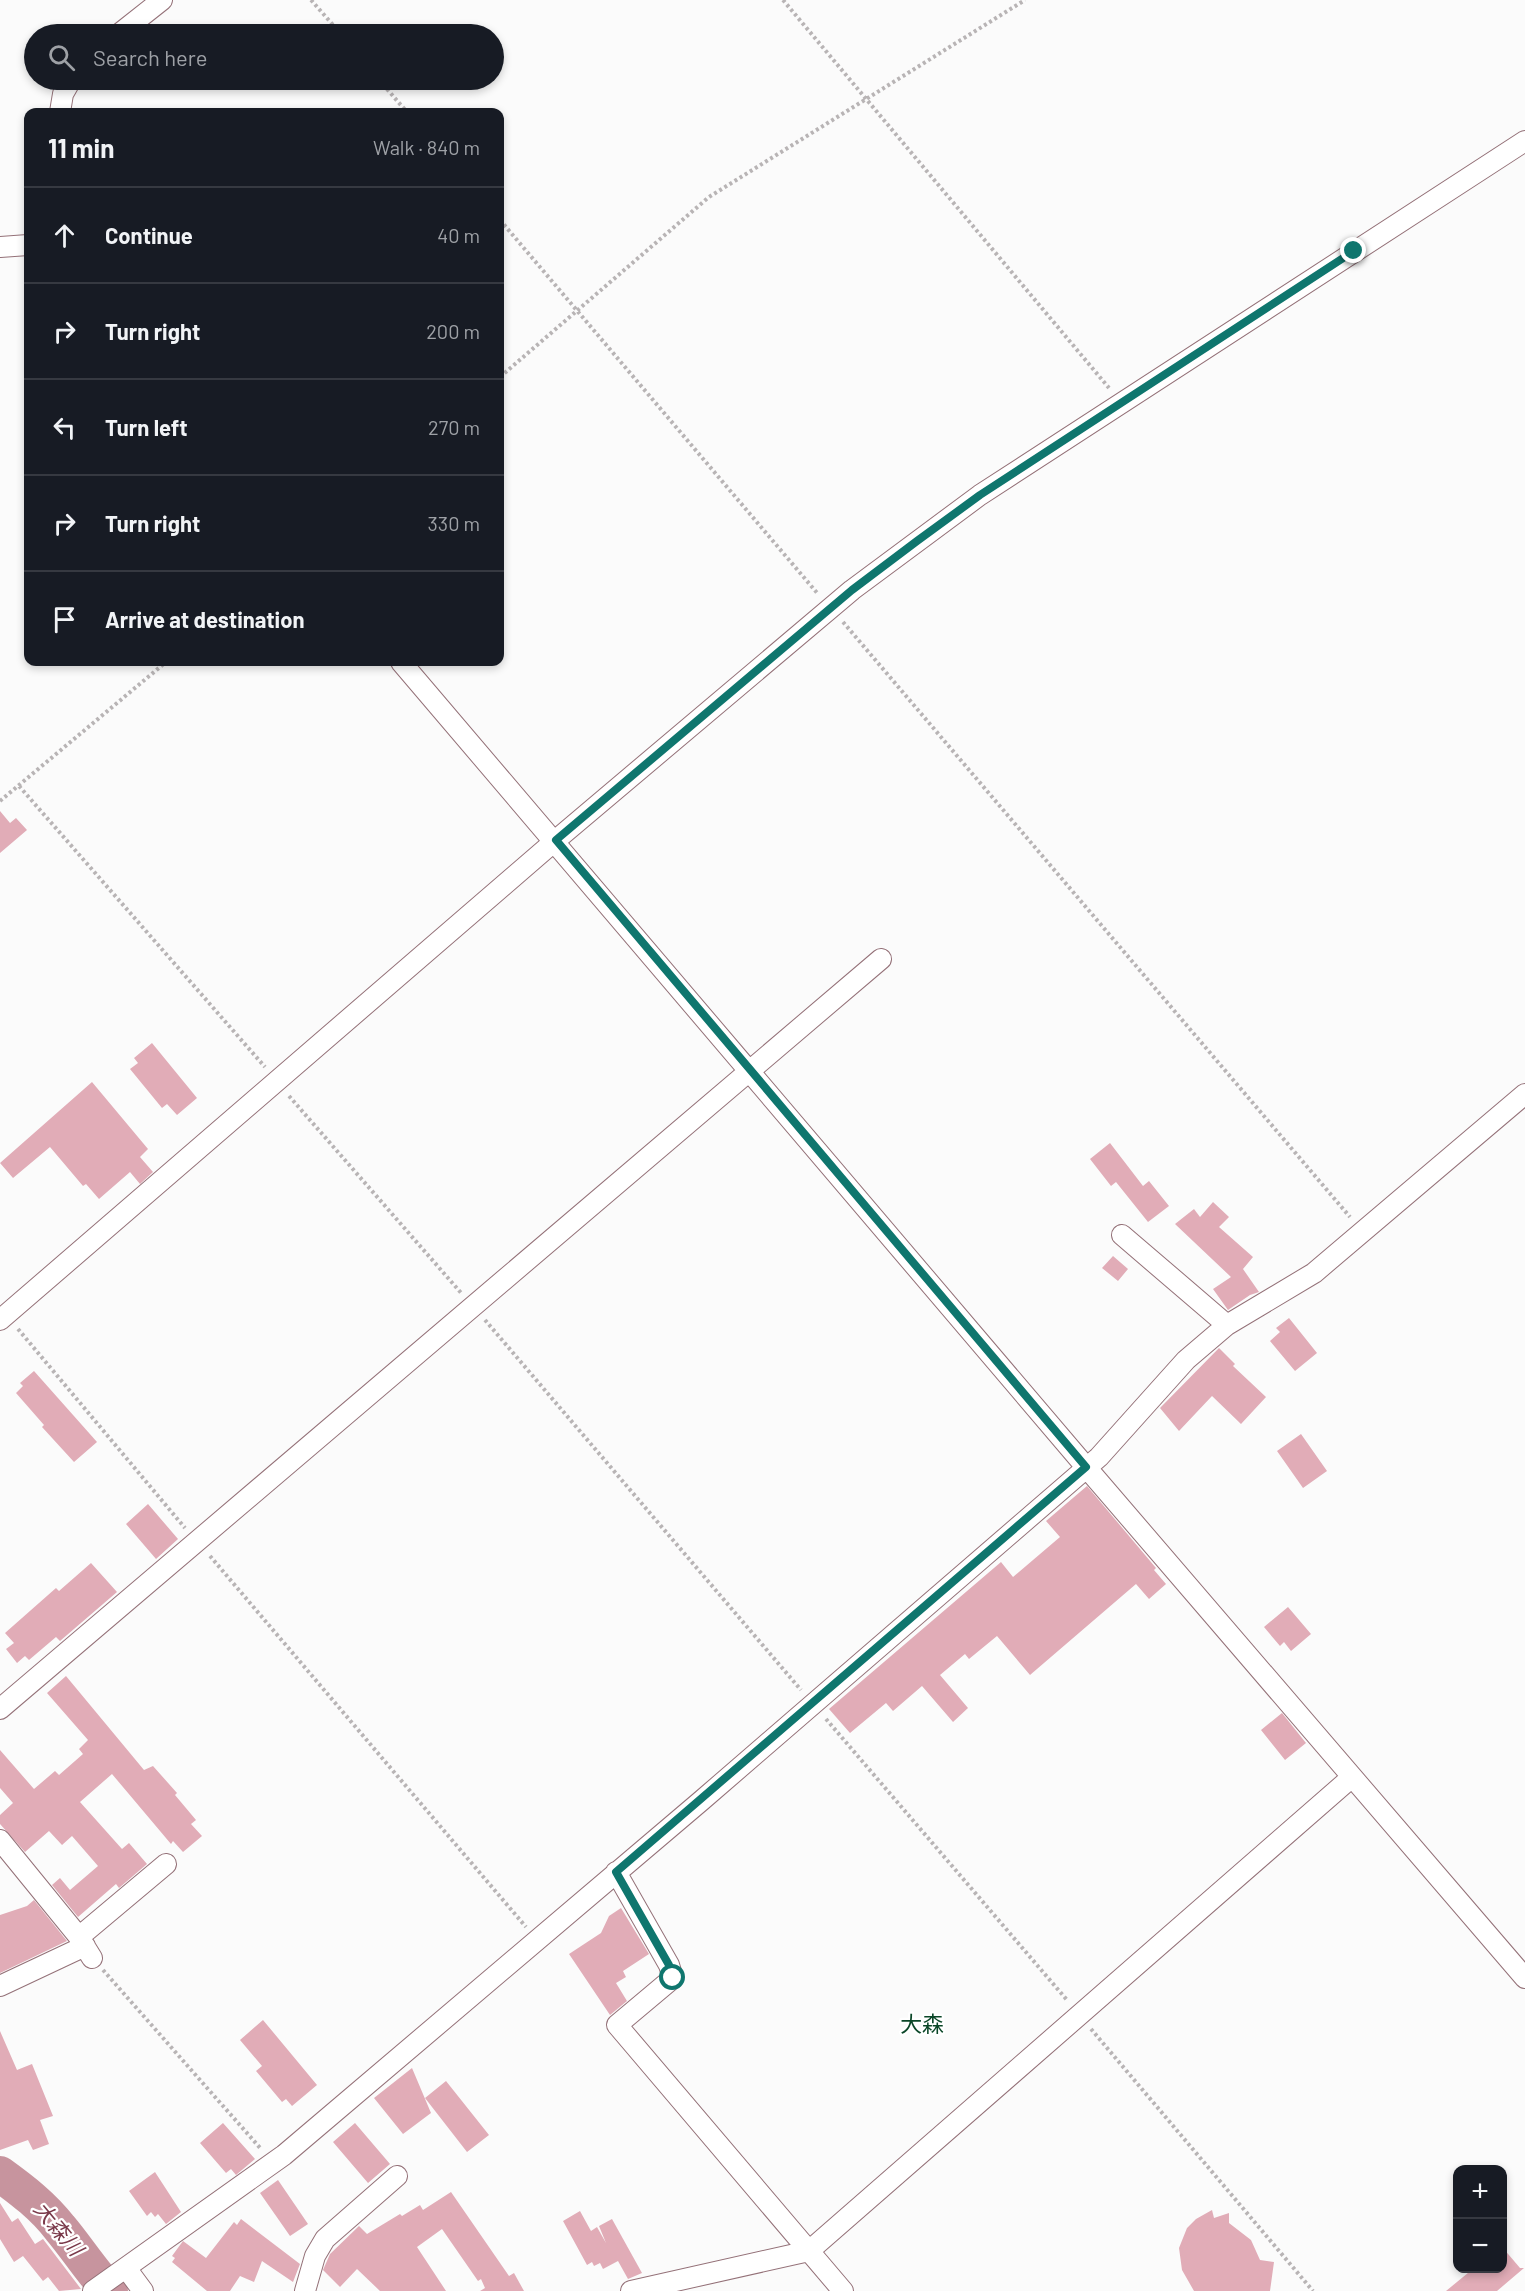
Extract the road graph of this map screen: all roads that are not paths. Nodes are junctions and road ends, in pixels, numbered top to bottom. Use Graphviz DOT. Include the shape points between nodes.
graph roads {
  1 [pos="162,0"];
  2 [pos="132,24"];
  3 [pos="65,90"];
  4 [pos="61,108"];
  5 [pos="1525,141"];
  6 [pos="24,245"];
  7 [pos="0,247"];
  8 [pos="404,666"];
  9 [pos="556,840"];
  10 [pos="881,958"];
  11 [pos="751,1071"];
  12 [pos="1525,1094"];
  13 [pos="1122,1236"];
  14 [pos="3,1318"];
  15 [pos="1227,1325"];
  16 [pos="1086,1467"];
  17 [pos="0,1709"];
  18 [pos="1352,1777"];
  19 [pos="0,1840"];
  20 [pos="166,1864"];
  21 [pos="616,1872"];
  22 [pos="86,1947"];
  23 [pos="1523,1970"];
  24 [pos="0,1986"];
  25 [pos="396,2176"];
  26 [pos="809,2252"];
  27 [pos="120,2273"];
  28 [pos="93,2291"];
  29 [pos="143,2291"];
  30 [pos="305,2291"];
  31 [pos="631,2291"];
  32 [pos="843,2291"];
  1 -- 2 [label="street"];
  3 -- 4 [label="street"];
  5 -- 9 [label="street" via="980,495 831,608"];
  6 -- 7 [label="street"];
  8 -- 9 [label="street"];
  9 -- 11 [label="street"];
  9 -- 14 [label="street"];
  10 -- 11 [label="street"];
  11 -- 16 [label="street"];
  11 -- 17 [label="street"];
  12 -- 15 [label="street" via="1314,1273"];
  13 -- 15 [label="street"];
  15 -- 16 [label="street" via="1186,1360"];
  16 -- 18 [label="street"];
  16 -- 21 [label="street"];
  18 -- 23 [label="street"];
  18 -- 26 [label="street"];
  19 -- 22 [label="street"];
  20 -- 22 [label="street"];
  21 -- 26 [label="street" via="673,1978 618,2025"];
  21 -- 27 [label="street" via="273,2164"];
  22 -- 24 [label="street"];
  25 -- 30 [label="street" via="325,2239 315,2256"];
  26 -- 31 [label="street"];
  26 -- 32 [label="street"];
  27 -- 28 [label="street"];
  27 -- 29 [label="street"];
}
